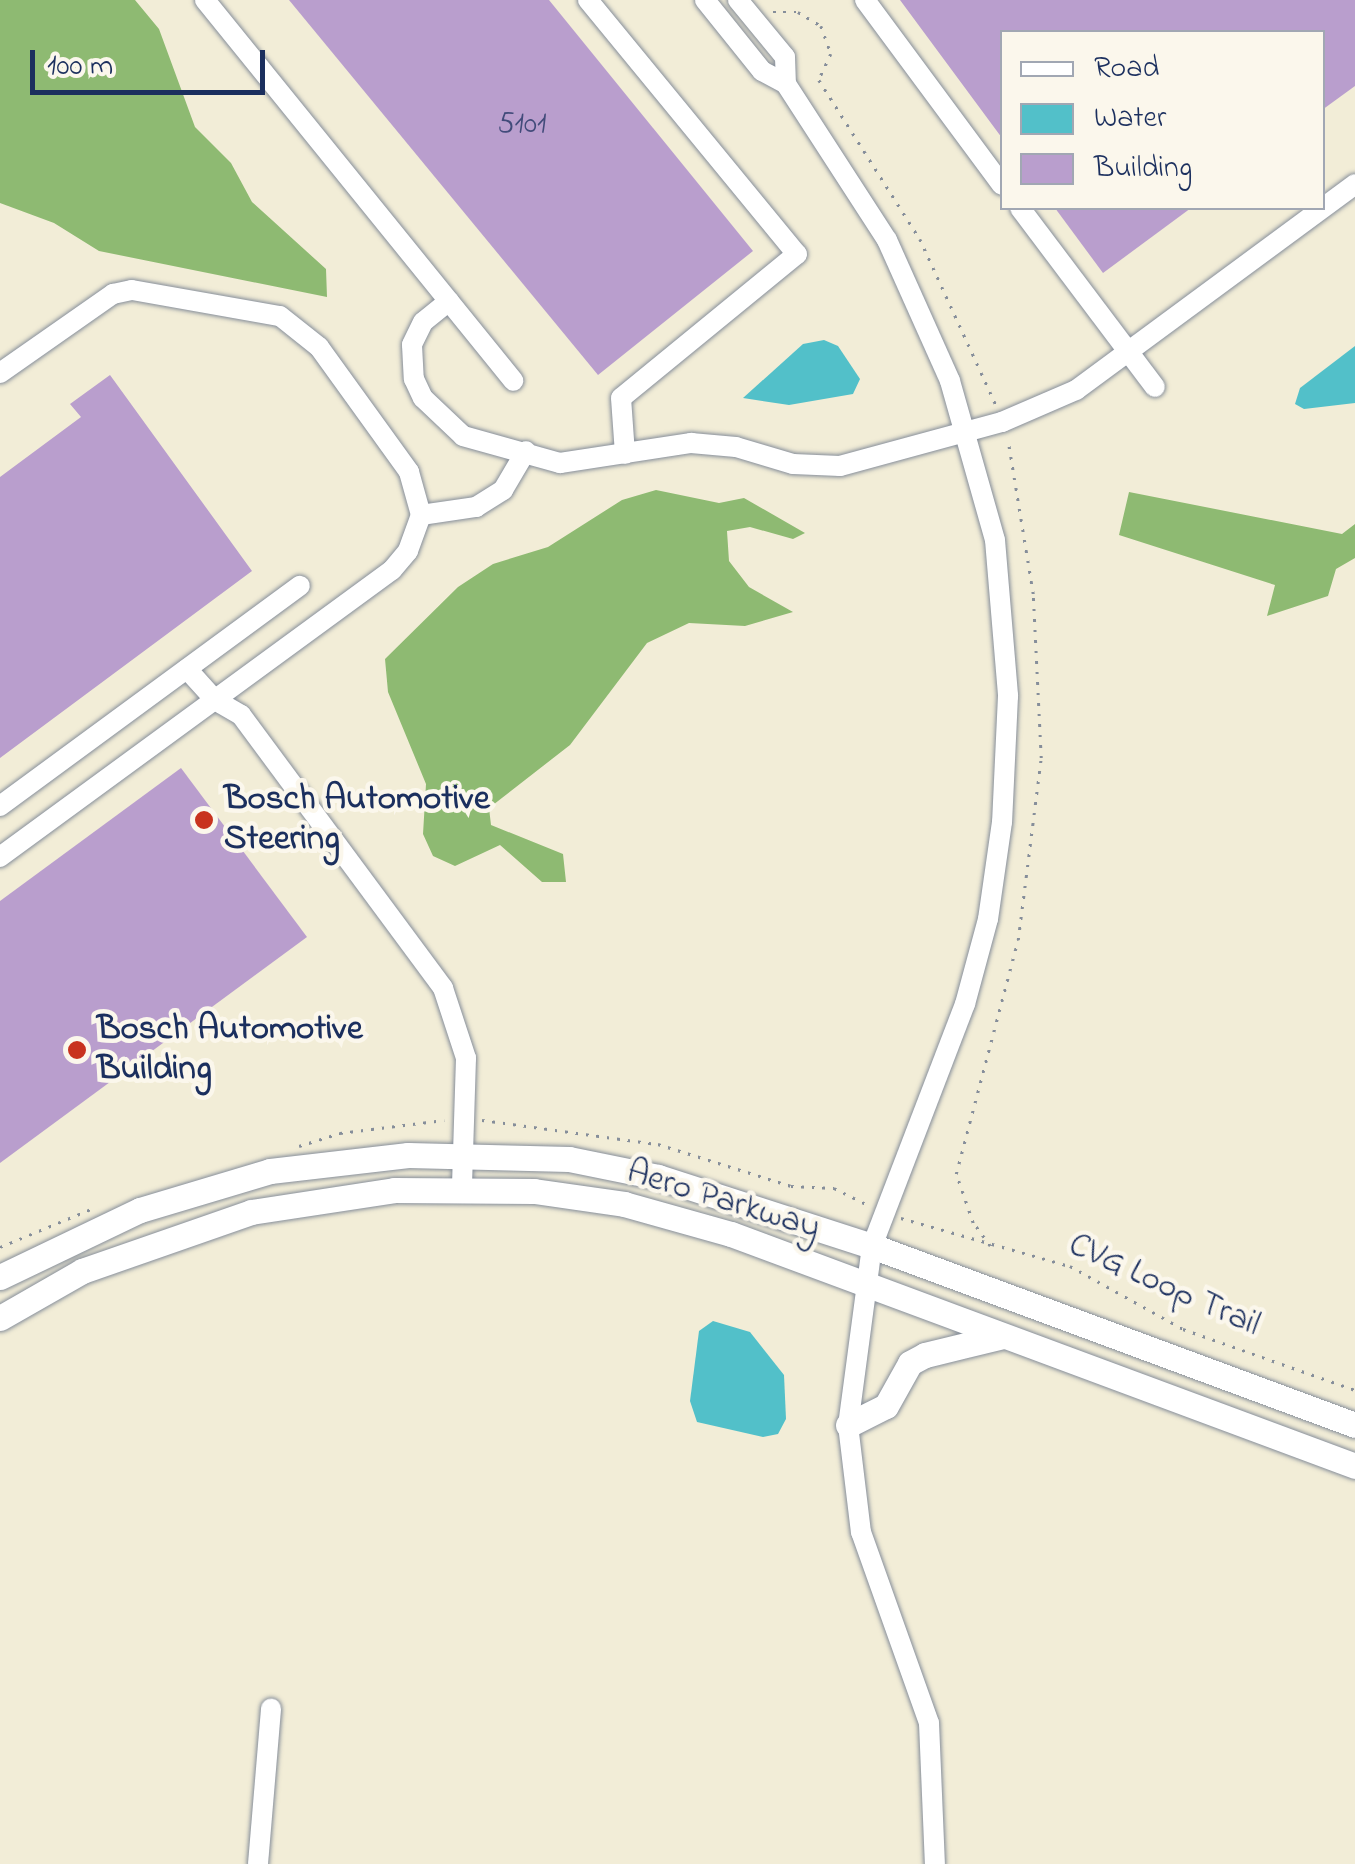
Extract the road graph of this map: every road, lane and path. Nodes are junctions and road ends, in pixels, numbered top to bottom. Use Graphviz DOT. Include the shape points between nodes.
graph roads {
  1 [pos="205,0"];
  2 [pos="588,0"];
  3 [pos="704,0"];
  4 [pos="738,0"];
  5 [pos="865,0"];
  6 [pos="763,6"];
  7 [pos="786,84"];
  8 [pos="1000,181"];
  9 [pos="1355,184"];
  10 [pos="1325,207"];
  11 [pos="1021,210"];
  12 [pos="1320,210"];
  13 [pos="448,301"];
  14 [pos="1129,354"];
  15 [pos="0,373"];
  16 [pos="513,381"];
  17 [pos="988,384"];
  18 [pos="1155,388"];
  19 [pos="965,432"];
  20 [pos="526,452"];
  21 [pos="625,454"];
  22 [pos="421,515"];
  23 [pos="300,586"];
  24 [pos="187,669"];
  25 [pos="214,700"];
  26 [pos="0,806"];
  27 [pos="0,857"];
  28 [pos="490,1120"];
  29 [pos="462,1154"];
  30 [pos="462,1188"];
  31 [pos="845,1197"];
  32 [pos="951,1236"];
  33 [pos="872,1246"];
  34 [pos="0,1276"];
  35 [pos="864,1284"];
  36 [pos="0,1318"];
  37 [pos="1006,1335"];
  38 [pos="1355,1390"];
  39 [pos="848,1425"];
  40 [pos="1355,1425"];
  41 [pos="1355,1466"];
  42 [pos="270,1709"];
  43 [pos="258,1864"];
  44 [pos="935,1864"];
  1 -- 13 [label="street"];
  2 -- 21 [label="street" via="797,254 621,398"];
  3 -- 7 [label="street" via="762,71"];
  4 -- 7 [label="street" via="785,57"];
  5 -- 8 [label="street"];
  6 -- 17 [label="path" via="798,12 821,26 832,54 820,80 920,240"];
  7 -- 19 [label="street" via="887,240 931,334"];
  9 -- 10 [label="street"];
  11 -- 14 [label="street"];
  12 -- 14 [label="street"];
  13 -- 16 [label="street"];
  13 -- 20 [label="street" via="422,322 412,346 414,380 463,436"];
  14 -- 18 [label="street"];
  14 -- 19 [label="street" via="1056,401"];
  15 -- 22 [label="street" via="113,294 132,290 280,316 319,347 409,472"];
  19 -- 21 [label="street" via="840,466 793,464 712,444"];
  19 -- 33 [label="street" via="994,540 1003,624 1008,696 1002,822 980,958"];
  20 -- 21 [label="street" via="560,463"];
  20 -- 22 [label="street" via="503,490 476,508"];
  22 -- 25 [label="street" via="408,551 392,570"];
  23 -- 24 [label="street"];
  24 -- 25 [label="street"];
  24 -- 26 [label="street"];
  25 -- 27 [label="street"];
  25 -- 29 [label="street" via="241,715 442,988 466,1058"];
  28 -- 31 [label="path" via="658,1144 791,1186 834,1188"];
  29 -- 30 [label="street"];
  29 -- 33 [label="main road, Aero Parkway" via="569,1159 658,1177"];
  29 -- 34 [label="main road, Aero Parkway" via="270,1171 140,1210"];
  30 -- 35 [label="main road, Aero Parkway" via="576,1196 666,1214"];
  30 -- 36 [label="main road, Aero Parkway" via="300,1201 202,1226 82,1271"];
  32 -- 38 [label="path, CVG Loop Trail" via="1070,1266 1183,1330"];
  33 -- 35 [label="street"];
  33 -- 40 [label="main road, Aero Parkway"];
  35 -- 37 [label="main road, Aero Parkway"];
  35 -- 39 [label="street"];
  37 -- 39 [label="main road" via="925,1354 910,1363 886,1406"];
  37 -- 41 [label="main road, Aero Parkway"];
  39 -- 44 [label="street" via="861,1532 929,1723"];
  42 -- 43 [label="street"];
}
